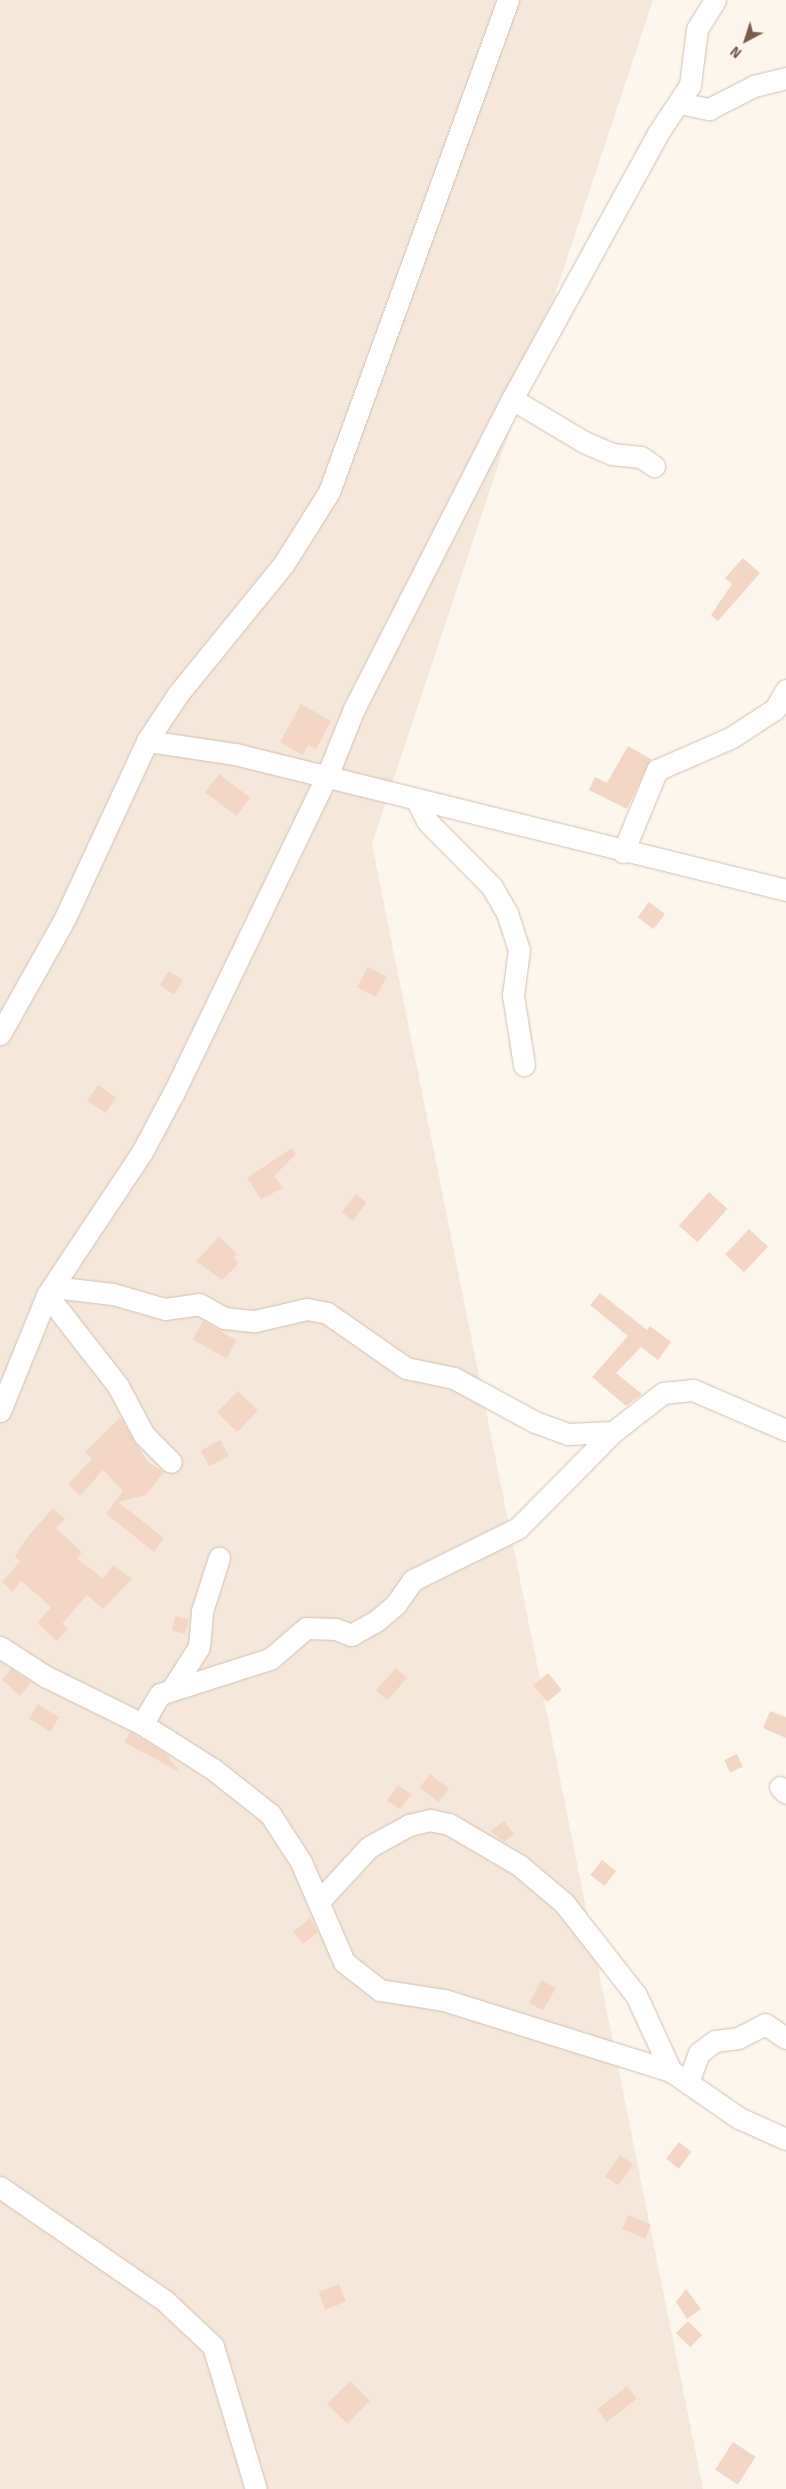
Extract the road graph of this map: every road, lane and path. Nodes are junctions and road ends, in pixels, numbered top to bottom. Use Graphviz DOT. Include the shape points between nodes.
graph roads {
  1 [pos="508,0"];
  2 [pos="715,0"];
  3 [pos="786,78"];
  4 [pos="680,103"];
  5 [pos="512,399"];
  6 [pos="654,466"];
  7 [pos="786,690"];
  8 [pos="147,741"];
  9 [pos="327,776"];
  10 [pos="417,801"];
  11 [pos="623,852"];
  12 [pos="786,890"];
  13 [pos="0,1034"];
  14 [pos="524,1065"];
  15 [pos="50,1291"];
  16 [pos="0,1411"];
  17 [pos="786,1430"];
  18 [pos="612,1432"];
  19 [pos="171,1462"];
  20 [pos="219,1558"];
  21 [pos="0,1647"];
  22 [pos="172,1689"];
  23 [pos="142,1724"];
  24 [pos="320,1900"];
  25 [pos="786,2038"];
  26 [pos="680,2076"];
  27 [pos="786,2139"];
  28 [pos="0,2187"];
  29 [pos="256,2489"];
  1 -- 8 [label="street" via="330,492 283,565 178,694"];
  2 -- 4 [label="street" via="697,30 694,69"];
  3 -- 4 [label="street" via="754,86 710,109"];
  4 -- 5 [label="street" via="658,134"];
  5 -- 6 [label="street" via="584,442 612,454 641,457"];
  5 -- 9 [label="street" via="354,709"];
  7 -- 11 [label="street" via="775,709 732,737 657,770"];
  8 -- 9 [label="street" via="197,746"];
  8 -- 13 [label="street" via="65,918"];
  9 -- 10 [label="street"];
  9 -- 15 [label="street" via="142,1152"];
  10 -- 11 [label="street" via="508,819"];
  10 -- 14 [label="street" via="427,822 492,887 507,913 519,950 512,995"];
  11 -- 12 [label="street"];
  15 -- 16 [label="street"];
  15 -- 18 [label="street" via="113,1294 165,1309 199,1304 224,1318 255,1321 307,1309 327,1313 406,1368 454,1378 535,1422 568,1434"];
  15 -- 19 [label="street" via="118,1386 144,1435"];
  17 -- 18 [label="street" via="710,1396 678,1388 663,1393"];
  18 -- 22 [label="street" via="518,1528 413,1580 396,1604 366,1627 351,1635 336,1629 306,1628 270,1659"];
  20 -- 22 [label="street" via="202,1611 199,1647"];
  21 -- 23 [label="street" via="45,1676"];
  22 -- 23 [label="street" via="152,1702"];
  23 -- 24 [label="street" via="213,1769 270,1814 288,1837"];
  24 -- 26 [label="street" via="344,1962 380,1990 444,2000"];
  24 -- 26 [label="street" via="369,1847 409,1825 430,1820 449,1824 519,1865 564,1903 636,1994"];
  25 -- 26 [label="street" via="765,2024 738,2038 715,2041 699,2053"];
  26 -- 27 [label="street" via="739,2118"];
  28 -- 29 [label="street" via="164,2300 213,2346"];
}
